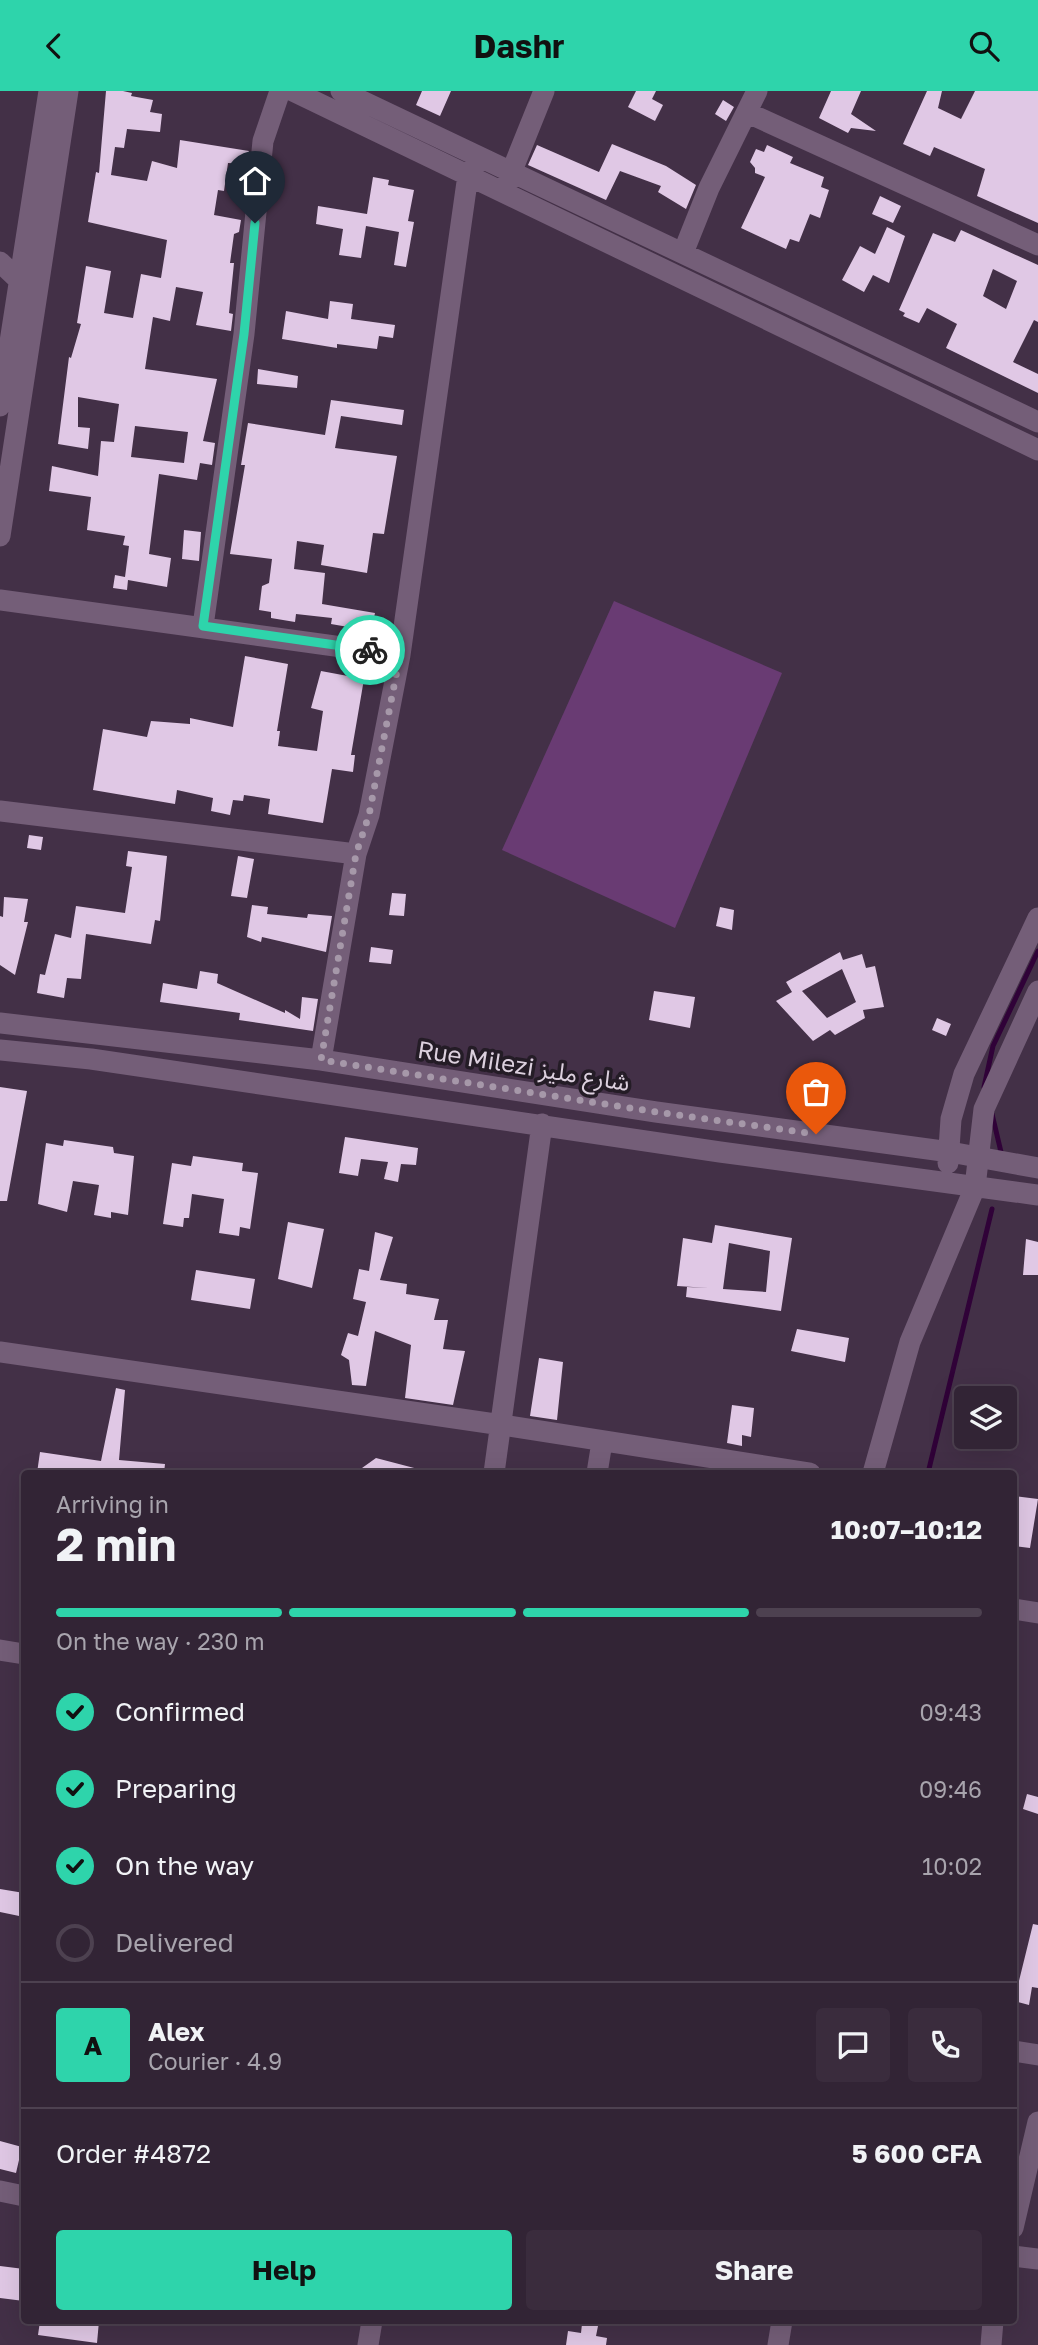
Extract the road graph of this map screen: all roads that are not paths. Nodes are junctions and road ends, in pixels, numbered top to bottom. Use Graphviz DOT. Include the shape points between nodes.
graph roads {
  1 [pos="49,91"];
  2 [pos="68,91"];
  3 [pos="280,91"];
  4 [pos="293,91"];
  5 [pos="341,91"];
  6 [pos="544,91"];
  7 [pos="757,91"];
  8 [pos="748,113"];
  9 [pos="479,157"];
  10 [pos="511,173"];
  11 [pos="468,176"];
  12 [pos="504,193"];
  13 [pos="1038,245"];
  14 [pos="683,253"];
  15 [pos="0,263"];
  16 [pos="21,282"];
  17 [pos="0,406"];
  18 [pos="1038,422"];
  19 [pos="1038,450"];
  20 [pos="0,536"];
  21 [pos="0,600"];
  22 [pos="203,626"];
  23 [pos="400,655"];
  24 [pos="0,811"];
  25 [pos="356,854"];
  26 [pos="1038,918"];
  27 [pos="1038,991"];
  28 [pos="0,1023"];
  29 [pos="0,1050"];
  30 [pos="321,1060"];
  31 [pos="542,1124"];
  32 [pos="950,1152"];
  33 [pos="981,1157"];
  34 [pos="1038,1168"];
  35 [pos="945,1182"];
  36 [pos="975,1187"];
  37 [pos="1038,1195"];
  38 [pos="0,1352"];
  39 [pos="502,1425"];
  40 [pos="602,1441"];
  41 [pos="494,1470"];
  42 [pos="597,1470"];
  43 [pos="790,1470"];
  44 [pos="874,1470"];
  45 [pos="1017,1610"];
  46 [pos="1038,1613"];
  47 [pos="0,1650"];
  48 [pos="21,1654"];
  49 [pos="1017,2052"];
  50 [pos="1038,2055"];
  51 [pos="1038,2122"];
  52 [pos="0,2191"];
  53 [pos="21,2195"];
  54 [pos="1017,2211"];
  55 [pos="1017,2256"];
  56 [pos="1038,2259"];
  57 [pos="372,2324"];
  58 [pos="782,2324"];
  59 [pos="993,2324"];
  60 [pos="368,2345"];
  61 [pos="778,2345"];
  62 [pos="991,2345"];
  1 -- 16 [label="street"];
  2 -- 20 [label="street"];
  3 -- 22 [label="street" via="263,141 244,334"];
  4 -- 11 [label="street"];
  5 -- 9 [label="street"];
  6 -- 10 [label="street"];
  7 -- 8 [label="street"];
  8 -- 13 [label="street"];
  8 -- 14 [label="street" via="709,188"];
  9 -- 10 [label="street"];
  9 -- 11 [label="street"];
  10 -- 12 [label="street"];
  10 -- 14 [label="street"];
  11 -- 12 [label="street"];
  11 -- 23 [label="street"];
  12 -- 19 [label="street"];
  14 -- 18 [label="street"];
  15 -- 16 [label="street"];
  16 -- 17 [label="street"];
  21 -- 22 [label="street"];
  22 -- 23 [label="street"];
  23 -- 25 [label="street" via="372,802"];
  24 -- 25 [label="street"];
  25 -- 30 [label="street"];
  26 -- 32 [label="street" via="964,1074 951,1119"];
  27 -- 33 [label="street" via="984,1109"];
  28 -- 30 [label="street, Rue Milezi شارع مليز"];
  29 -- 31 [label="street"];
  30 -- 32 [label="street, Rue Milezi شارع مليز"];
  31 -- 35 [label="street"];
  31 -- 39 [label="street"];
  32 -- 33 [label="street, Rue Milezi شارع مليز"];
  32 -- 35 [label="street"];
  33 -- 34 [label="street, Rue Milezi شارع مليز"];
  33 -- 36 [label="street"];
  35 -- 36 [label="street"];
  36 -- 37 [label="street"];
  36 -- 44 [label="street" via="910,1342"];
  38 -- 39 [label="street"];
  39 -- 40 [label="street"];
  39 -- 41 [label="street"];
  40 -- 42 [label="street"];
  40 -- 43 [label="street"];
  45 -- 46 [label="street"];
  47 -- 48 [label="street"];
  49 -- 50 [label="street"];
  51 -- 54 [label="street"];
  52 -- 53 [label="street"];
  55 -- 56 [label="street"];
  57 -- 60 [label="street"];
  58 -- 61 [label="street"];
  59 -- 62 [label="street"];
}
